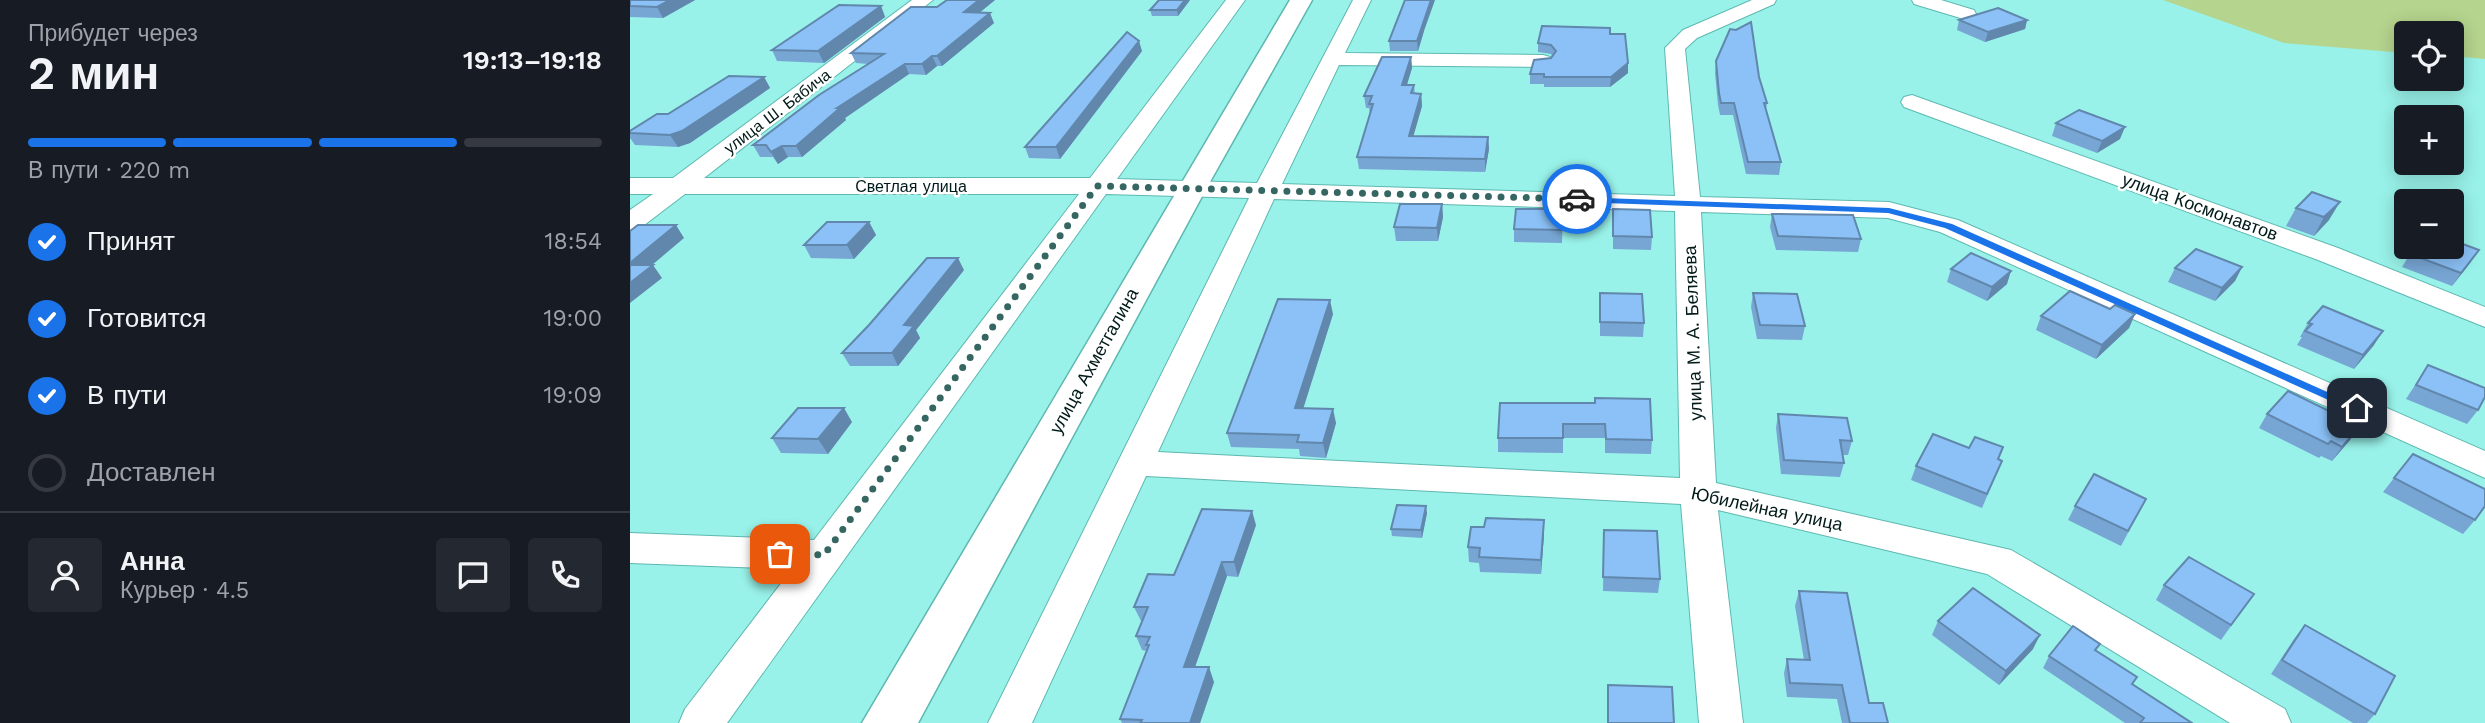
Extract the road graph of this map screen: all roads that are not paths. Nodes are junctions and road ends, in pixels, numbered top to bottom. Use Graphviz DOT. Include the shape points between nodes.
graph roads {
  1 [pos="924,0"];
  2 [pos="1236,0"];
  3 [pos="1301,0"];
  4 [pos="1362,0"];
  5 [pos="1767,0"];
  6 [pos="1921,0"];
  7 [pos="1967,13"];
  8 [pos="1331,59"];
  9 [pos="1543,61"];
  10 [pos="1912,102"];
  11 [pos="630,186"];
  12 [pos="1097,186"];
  13 [pos="676,187"];
  14 [pos="1191,189"];
  15 [pos="1266,190"];
  16 [pos="1688,203"];
  17 [pos="630,223"];
  18 [pos="2485,318"];
  19 [pos="1134,463"];
  20 [pos="2485,465"];
  21 [pos="1698,492"];
  22 [pos="630,548"];
  23 [pos="824,555"];
  24 [pos="701,723"];
  25 [pos="890,723"];
  26 [pos="1010,723"];
  27 [pos="1721,723"];
  28 [pos="2269,723"];
  1 -- 13 [label="street, улица Ш. Бабича"];
  2 -- 12 [label="street"];
  3 -- 14 [label="main road, улица Ахметгалина"];
  4 -- 8 [label="street"];
  5 -- 16 [label="street, улица М. А. Беляева" via="1690,34 1675,48"];
  6 -- 7 [label="street"];
  8 -- 9 [label="street"];
  8 -- 15 [label="street"];
  10 -- 18 [label="street, улица Космонавтов" via="2328,254"];
  11 -- 13 [label="street, Светлая улица"];
  12 -- 13 [label="street, Светлая улица"];
  12 -- 14 [label="street, Светлая улица"];
  12 -- 23 [label="street"];
  13 -- 17 [label="street, улица Ш. Бабича"];
  14 -- 15 [label="street, Светлая улица"];
  14 -- 25 [label="main road, улица Ахметгалина"];
  15 -- 16 [label="street, Светлая улица"];
  15 -- 19 [label="street"];
  16 -- 20 [label="street, Светлая улица" via="1889,210 1949,226"];
  16 -- 21 [label="street, улица М. А. Беляева"];
  19 -- 21 [label="street, Юбилейная улица"];
  19 -- 26 [label="street"];
  21 -- 27 [label="street, улица М. А. Беляева"];
  21 -- 28 [label="street, Юбилейная улица" via="1997,561"];
  22 -- 23 [label="street"];
  23 -- 24 [label="street"];
}
